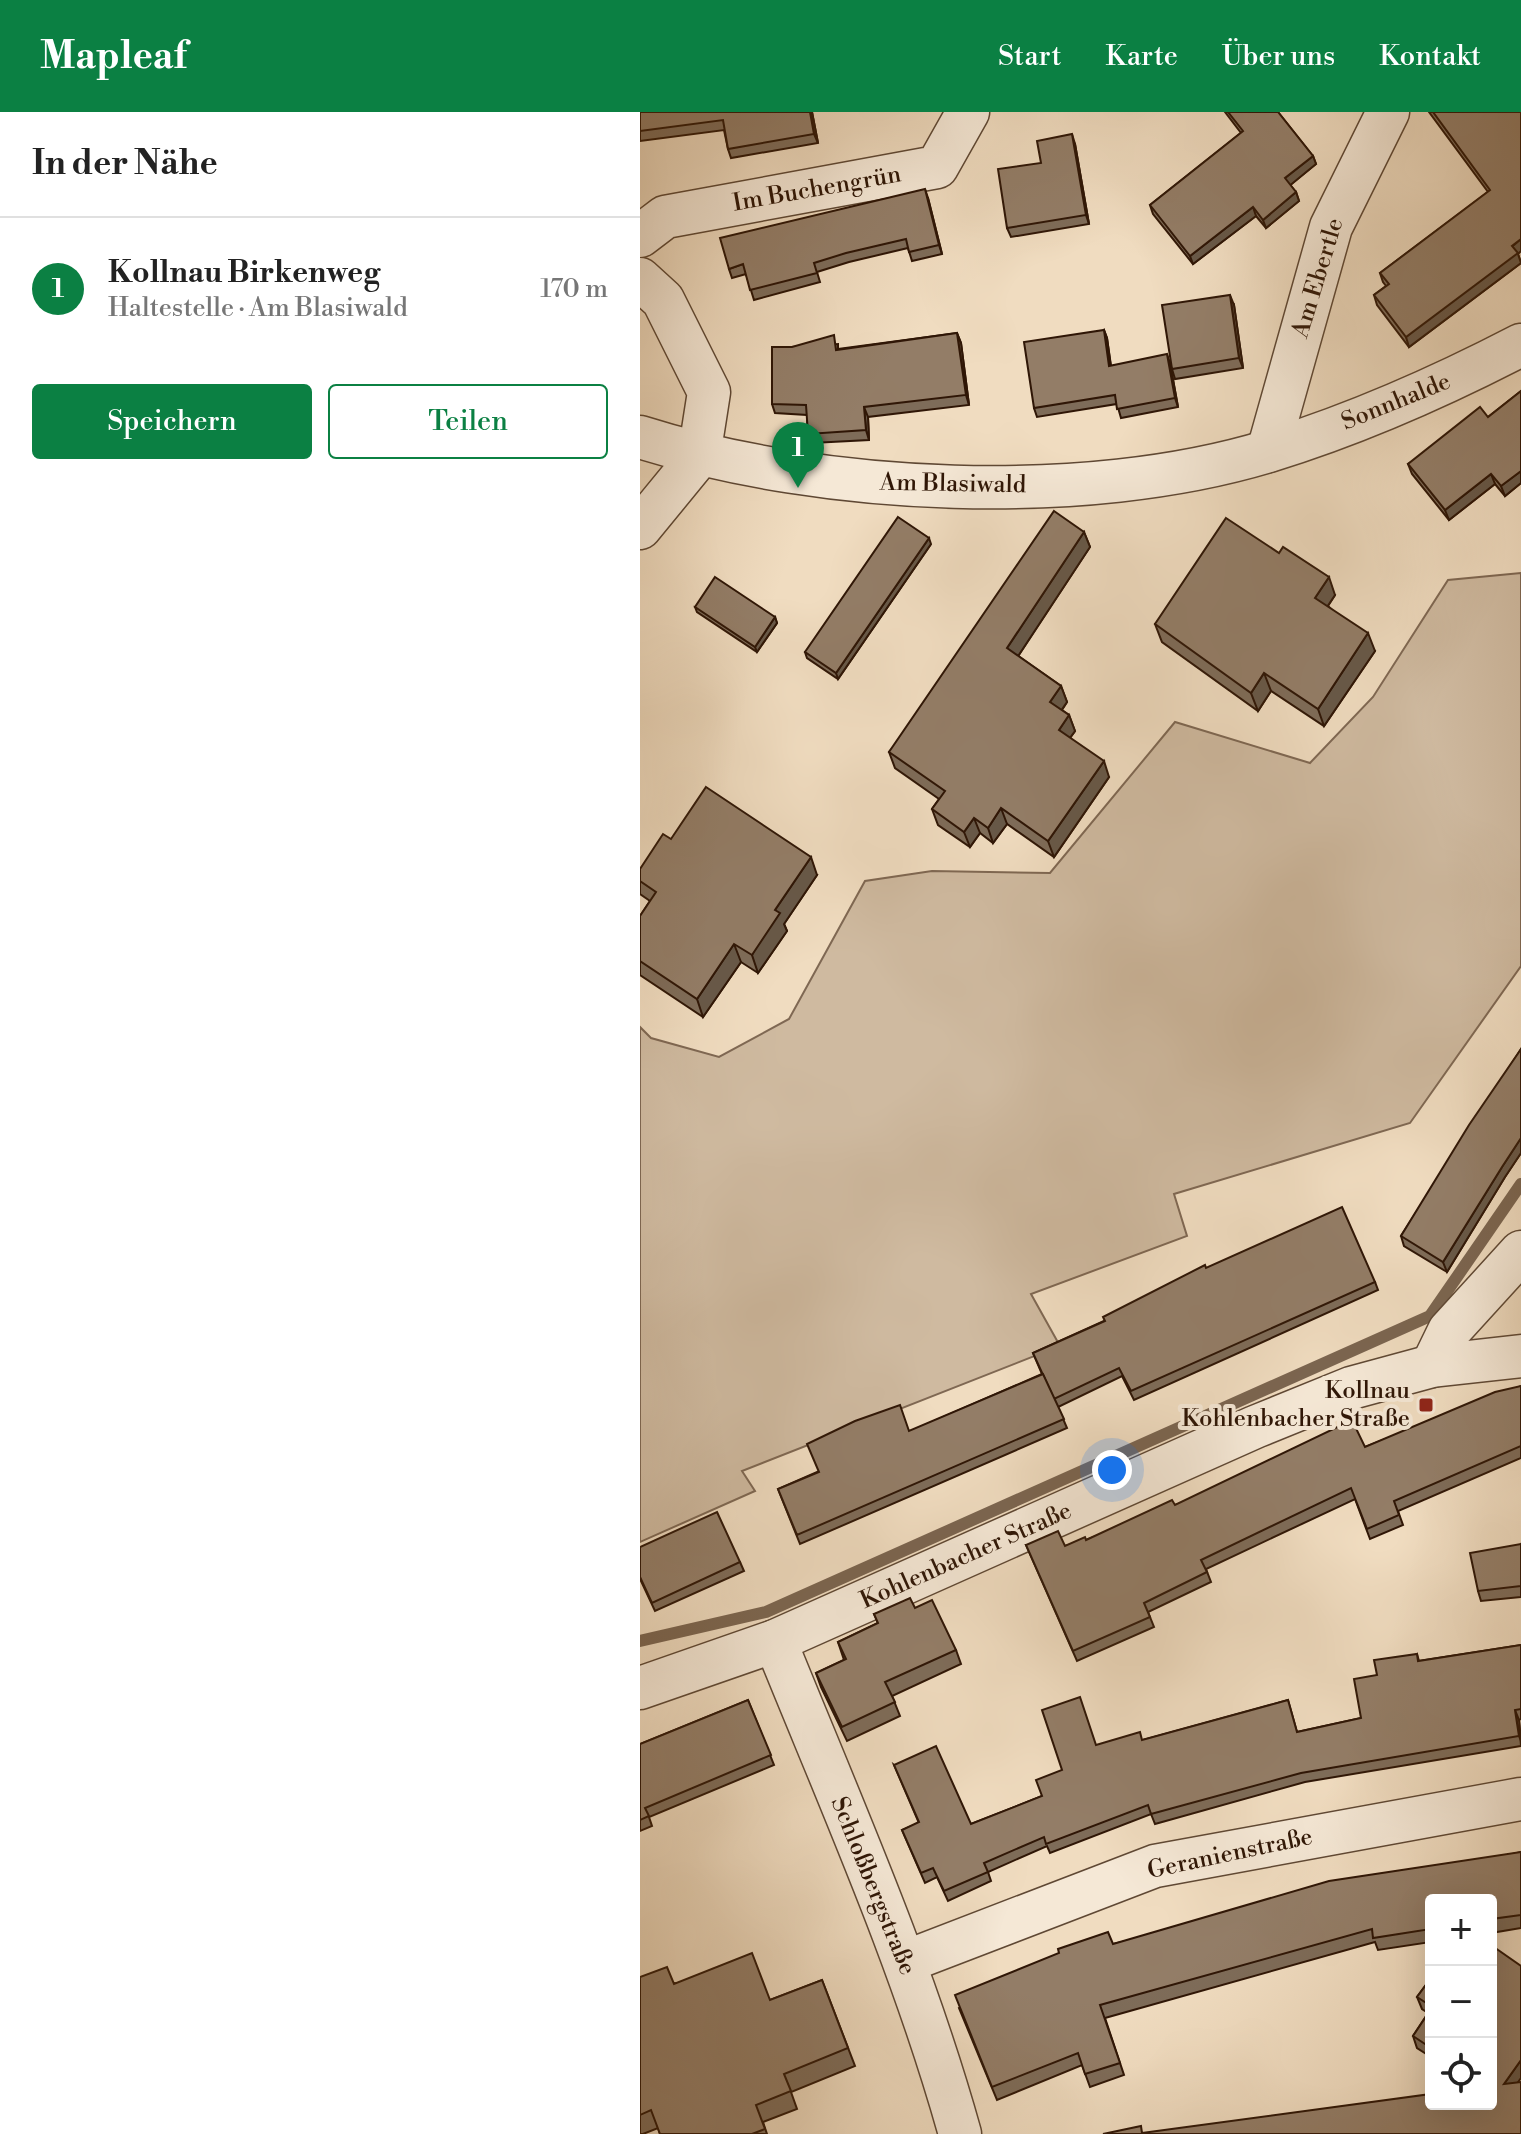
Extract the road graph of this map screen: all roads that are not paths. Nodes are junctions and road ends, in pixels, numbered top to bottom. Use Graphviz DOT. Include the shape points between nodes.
graph roads {
  1 [pos="968,112"];
  2 [pos="1388,112"];
  3 [pos="640,236"];
  4 [pos="640,279"];
  5 [pos="1521,345"];
  6 [pos="640,437"];
  7 [pos="1268,451"];
  8 [pos="699,456"];
  9 [pos="640,528"];
  10 [pos="1521,1252"];
  11 [pos="1521,1356"];
  12 [pos="1432,1366"];
  13 [pos="775,1641"];
  14 [pos="640,1688"];
  15 [pos="1521,1799"];
  16 [pos="905,1962"];
  17 [pos="960,2134"];
  1 -- 3 [label="street, Im Buchengrün" via="937,167 665,217"];
  2 -- 7 [label="street, Am Ebertle" via="1331,227"];
  4 -- 8 [label="street" via="663,300 709,392"];
  5 -- 7 [label="street, Sonnhalde" via="1426,394"];
  6 -- 8 [label="street, Am Blasiwald"];
  7 -- 8 [label="street, Am Blasiwald" via="1151,477 1051,485 875,483"];
  8 -- 9 [label="street"];
  10 -- 12 [label="street" via="1449,1331"];
  11 -- 12 [label="street, Kohlenbacher Straße"];
  12 -- 13 [label="street, Kohlenbacher Straße" via="1351,1388 1255,1427"];
  13 -- 14 [label="street, Kohlenbacher Straße"];
  13 -- 16 [label="street, Schloßbergstraße"];
  15 -- 16 [label="street, Geranienstraße" via="1155,1866"];
  16 -- 17 [label="street, Schloßbergstraße"];
}
